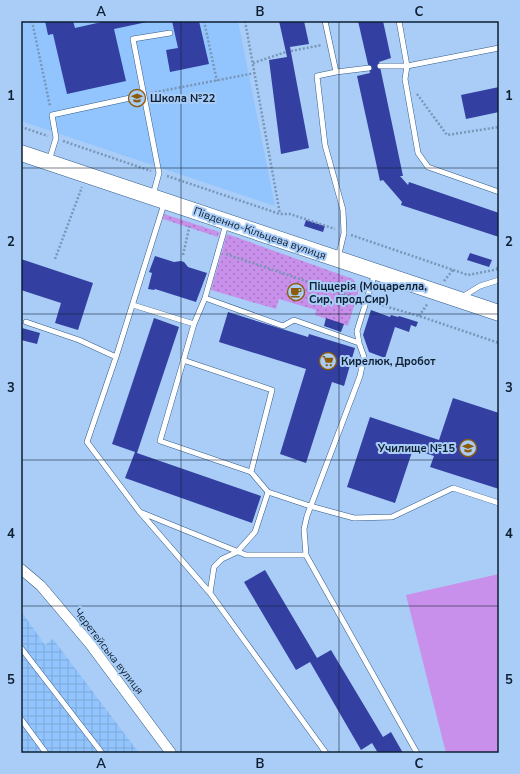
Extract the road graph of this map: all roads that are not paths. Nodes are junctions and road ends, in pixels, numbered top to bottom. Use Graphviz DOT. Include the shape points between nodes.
graph roads {
  1 [pos="325,21"];
  2 [pos="399,21"];
  3 [pos="170,33"];
  4 [pos="499,48"];
  5 [pos="380,66"];
  6 [pos="407,66"];
  7 [pos="369,68"];
  8 [pos="336,72"];
  9 [pos="144,95"];
  10 [pos="21,153"];
  11 [pos="48,162"];
  12 [pos="499,192"];
  13 [pos="159,199"];
  14 [pos="227,222"];
  15 [pos="338,259"];
  16 [pos="375,272"];
  17 [pos="499,280"];
  18 [pos="205,298"];
  19 [pos="459,299"];
  20 [pos="133,305"];
  21 [pos="499,313"];
  22 [pos="26,322"];
  23 [pos="194,324"];
  24 [pos="359,343"];
  25 [pos="116,357"];
  26 [pos="183,360"];
  27 [pos="251,472"];
  28 [pos="268,492"];
  29 [pos="499,503"];
  30 [pos="310,506"];
  31 [pos="139,511"];
  32 [pos="237,552"];
  33 [pos="306,555"];
  34 [pos="21,569"];
  35 [pos="210,593"];
  36 [pos="21,648"];
  37 [pos="21,719"];
  38 [pos="46,753"];
  39 [pos="102,753"];
  40 [pos="171,753"];
  41 [pos="326,753"];
  42 [pos="417,753"];
  1 -- 8 [label="lane"];
  2 -- 6 [label="lane"];
  3 -- 9 [label="lane" via="133,39"];
  4 -- 6 [label="lane"];
  5 -- 6 [label="lane"];
  6 -- 12 [label="lane" via="405,79 418,153 428,167"];
  7 -- 8 [label="lane"];
  8 -- 15 [label="lane" via="316,76 325,145 343,210 344,233"];
  9 -- 11 [label="lane" via="52,115 56,138"];
  9 -- 13 [label="lane" via="159,173"];
  10 -- 11 [label="main road, Південно-Кільцева вулиця"];
  11 -- 13 [label="main road, Південно-Кільцева вулиця"];
  13 -- 14 [label="main road, Південно-Кільцева вулиця"];
  13 -- 20 [label="lane"];
  14 -- 15 [label="main road, Південно-Кільцева вулиця"];
  14 -- 18 [label="lane"];
  15 -- 16 [label="main road, Південно-Кільцева вулиця"];
  16 -- 19 [label="main road, Південно-Кільцева вулиця"];
  16 -- 24 [label="lane" via="357,331"];
  17 -- 19 [label="lane" via="480,286"];
  18 -- 23 [label="lane"];
  18 -- 24 [label="lane" via="283,326 294,320"];
  19 -- 21 [label="main road, Південно-Кільцева вулиця"];
  20 -- 23 [label="lane"];
  20 -- 25 [label="lane"];
  22 -- 25 [label="lane" via="78,340"];
  23 -- 26 [label="lane"];
  24 -- 30 [label="lane" via="364,357 360,376"];
  25 -- 31 [label="lane" via="86,442"];
  26 -- 27 [label="lane" via="272,390"];
  26 -- 27 [label="lane" via="160,441"];
  27 -- 28 [label="lane"];
  28 -- 30 [label="lane"];
  28 -- 32 [label="lane" via="255,532"];
  29 -- 30 [label="lane" via="453,488 392,517 354,518"];
  30 -- 33 [label="lane" via="304,529"];
  31 -- 32 [label="lane"];
  31 -- 35 [label="lane"];
  32 -- 33 [label="lane" via="246,555"];
  32 -- 35 [label="lane" via="214,567"];
  33 -- 42 [label="lane"];
  34 -- 40 [label="street, Черетейська вулиця" via="46,591 90,644"];
  35 -- 41 [label="lane"];
  36 -- 39 [label="lane"];
  37 -- 38 [label="lane"];
}
